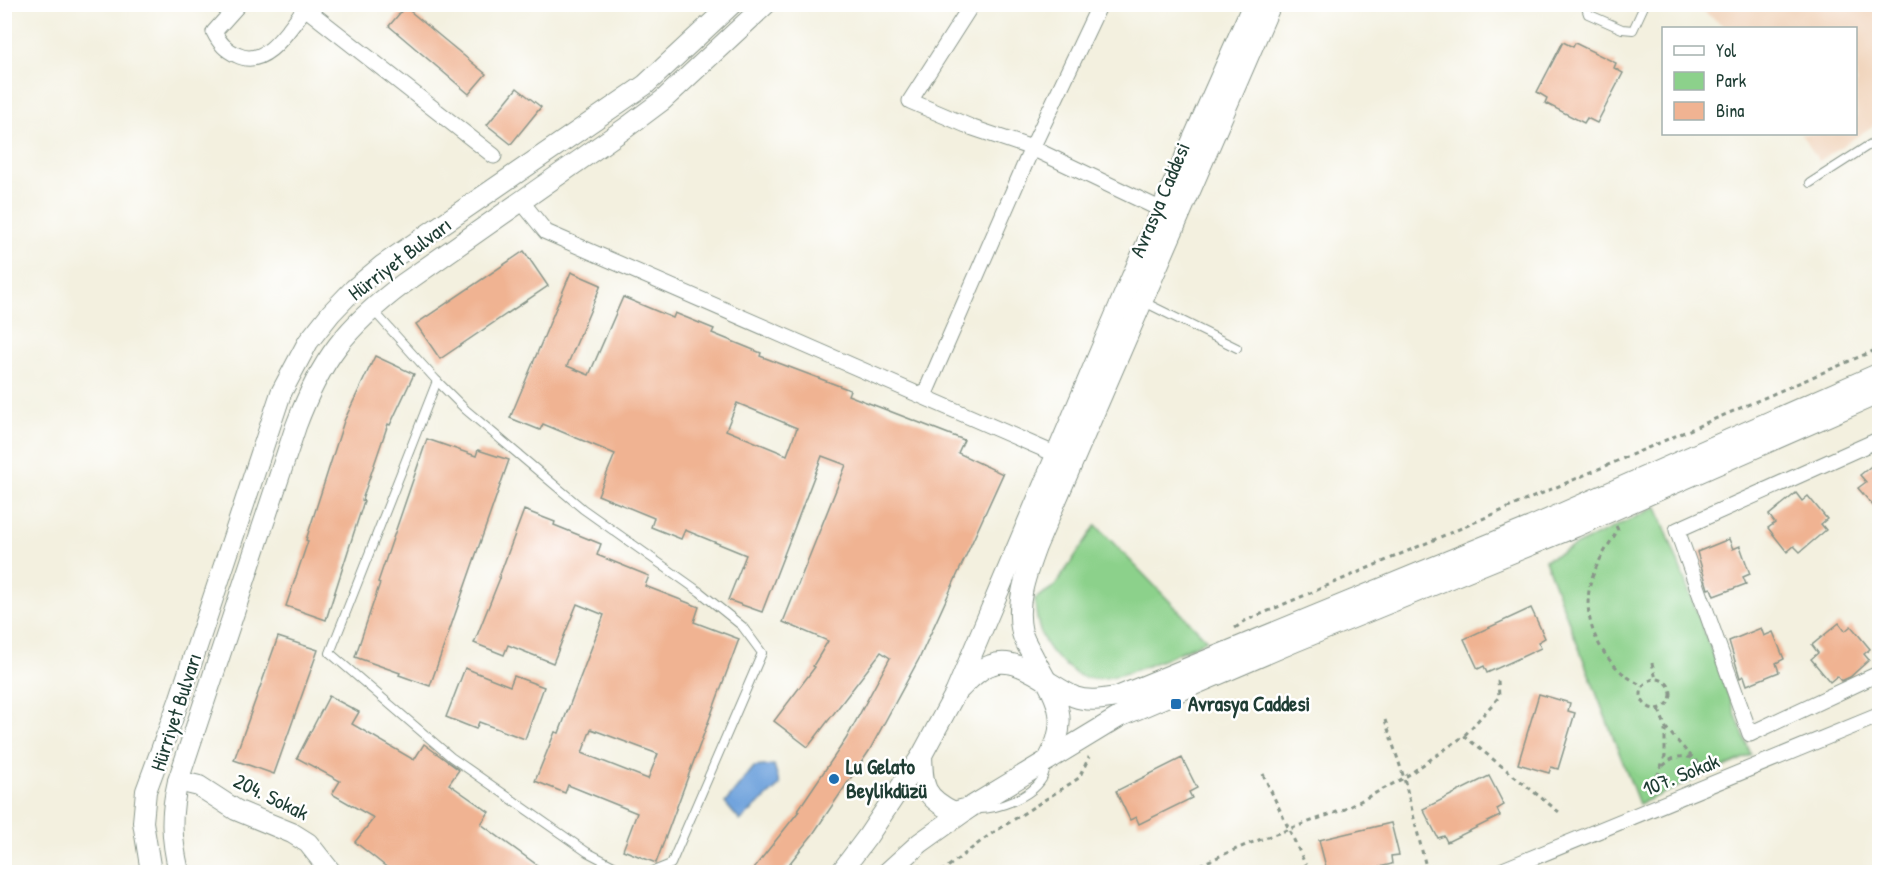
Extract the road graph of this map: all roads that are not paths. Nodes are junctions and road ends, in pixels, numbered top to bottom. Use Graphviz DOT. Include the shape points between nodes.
graph roads {
  1 [pos="238,4"];
  2 [pos="732,4"];
  3 [pos="766,4"];
  4 [pos="972,4"];
  5 [pos="1100,4"];
  6 [pos="1252,4"];
  7 [pos="1271,4"];
  8 [pos="1584,4"];
  9 [pos="1645,4"];
  10 [pos="1880,138"];
  11 [pos="1032,148"];
  12 [pos="494,156"];
  13 [pos="1810,183"];
  14 [pos="521,201"];
  15 [pos="1162,210"];
  16 [pos="1142,301"];
  17 [pos="371,308"];
  18 [pos="1237,348"];
  19 [pos="1880,373"];
  20 [pos="437,381"];
  21 [pos="1880,393"];
  22 [pos="924,396"];
  23 [pos="1880,439"];
  24 [pos="1057,455"];
  25 [pos="1880,673"];
  26 [pos="1048,683"];
  27 [pos="955,694"];
  28 [pos="1880,715"];
  29 [pos="922,755"];
  30 [pos="1048,760"];
  31 [pos="178,781"];
  32 [pos="969,808"];
  33 [pos="655,872"];
  34 [pos="151,873"];
  35 [pos="179,873"];
  36 [pos="331,873"];
  37 [pos="625,873"];
  38 [pos="841,873"];
  39 [pos="888,873"];
  40 [pos="1498,873"];
  1 -- 12 [label="street" via="214,32 220,44 234,54 245,59 260,57 305,8"];
  2 -- 34 [label="street, Hürriyet Bulvarı" via="636,92 383,265 346,297 308,342 281,393 146,791 143,822"];
  3 -- 14 [label="street, Hürriyet Bulvarı" via="663,100"];
  4 -- 11 [label="street" via="910,101"];
  5 -- 11 [label="street"];
  6 -- 15 [label="street"];
  7 -- 16 [label="street, Avrasya Caddesi"];
  8 -- 9 [label="lane" via="1588,14 1633,30"];
  10 -- 13 [label="lane"];
  11 -- 15 [label="street"];
  11 -- 22 [label="street"];
  14 -- 17 [label="street, Hürriyet Bulvarı"];
  14 -- 22 [label="street" via="546,232"];
  15 -- 24 [label="street"];
  16 -- 18 [label="lane"];
  16 -- 26 [label="street, Avrasya Caddesi" via="1027,572 1020,608 1022,635"];
  17 -- 20 [label="lane"];
  17 -- 31 [label="street, Hürriyet Bulvarı" via="339,343 308,394"];
  19 -- 26 [label="street" via="1531,527 1117,697 1077,698"];
  20 -- 33 [label="lane" via="583,509 742,626 762,653 671,864"];
  20 -- 37 [label="lane" via="330,653 451,756 586,852"];
  21 -- 30 [label="street" via="1575,527 1119,717"];
  22 -- 24 [label="street"];
  23 -- 25 [label="street" via="1677,530 1750,734"];
  24 -- 27 [label="street"];
  26 -- 27 [label="street" via="1019,665 1005,662 991,664"];
  26 -- 30 [label="street" via="1059,710 1061,728"];
  27 -- 29 [label="street"];
  28 -- 40 [label="street, 107. Sokak"];
  29 -- 32 [label="street" via="923,783 929,794 954,812"];
  29 -- 38 [label="street"];
  30 -- 32 [label="street"];
  31 -- 35 [label="street, Hürriyet Bulvarı" via="171,828"];
  31 -- 36 [label="street, 204. Sokak" via="200,786 236,810 292,833 308,843"];
  32 -- 39 [label="street" via="920,843"];
}
